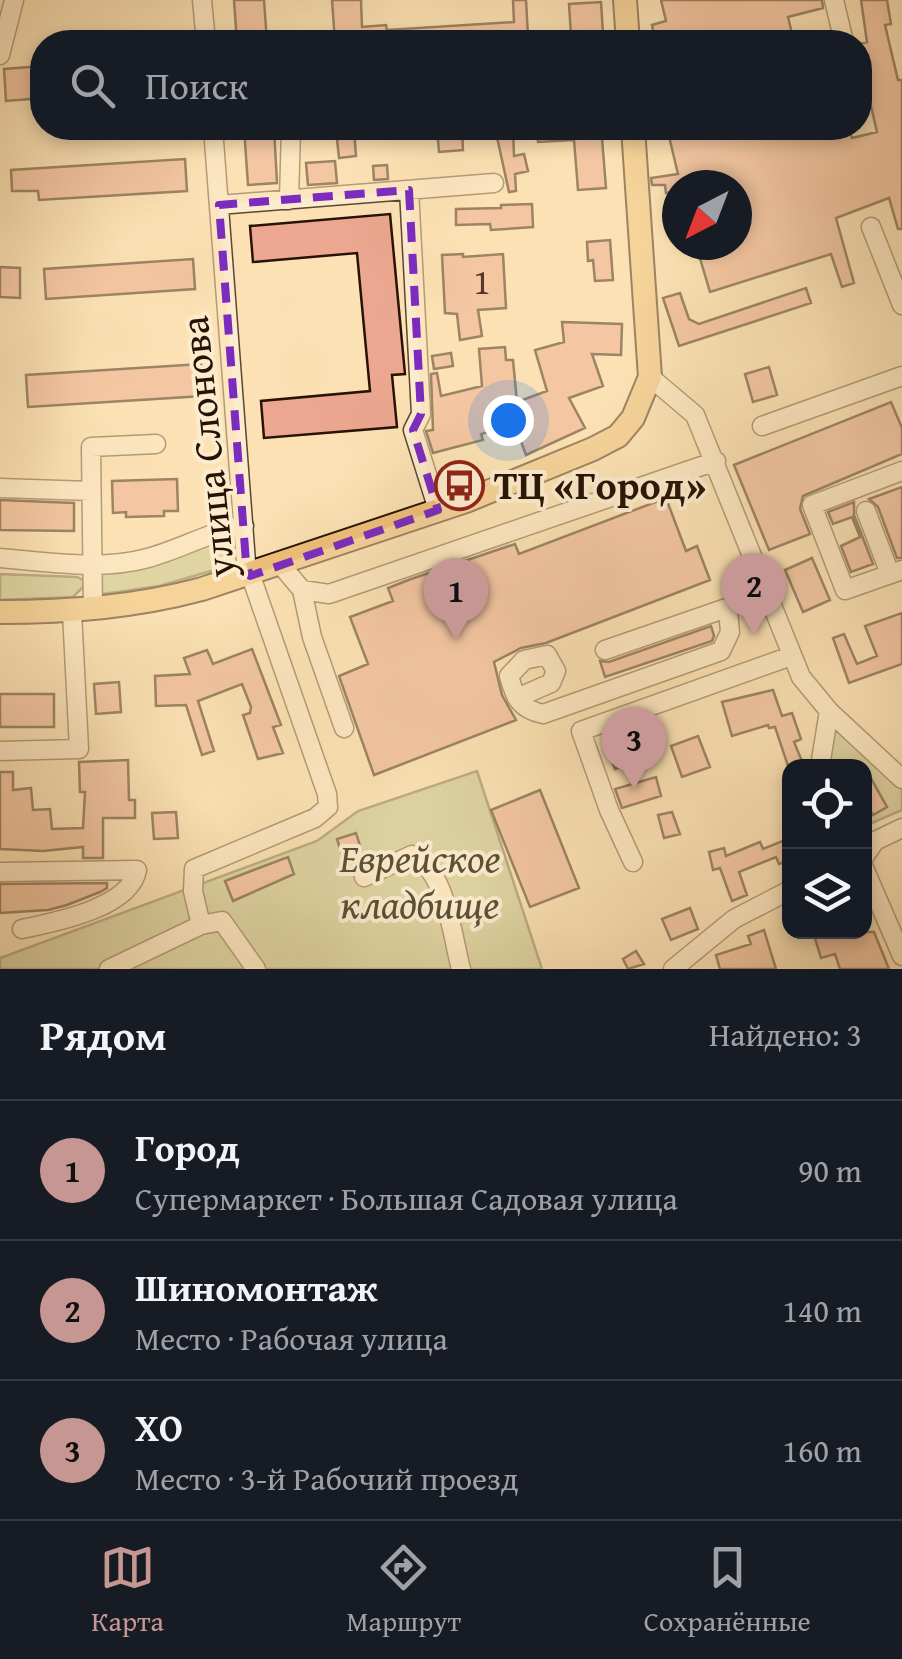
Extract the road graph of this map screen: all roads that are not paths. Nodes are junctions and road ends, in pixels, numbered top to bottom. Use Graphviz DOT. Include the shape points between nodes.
graph roads {
  1 [pos="14,0"];
  2 [pos="202,0"];
  3 [pos="625,0"];
  4 [pos="834,0"];
  5 [pos="205,30"];
  6 [pos="627,30"];
  7 [pos="841,30"];
  8 [pos="0,55"];
  9 [pos="214,140"];
  10 [pos="291,140"];
  11 [pos="634,140"];
  12 [pos="494,183"];
  13 [pos="409,190"];
  14 [pos="290,200"];
  15 [pos="219,205"];
  16 [pos="870,227"];
  17 [pos="902,305"];
  18 [pos="902,376"];
  19 [pos="650,377"];
  20 [pos="762,426"];
  21 [pos="156,444"];
  22 [pos="716,461"];
  23 [pos="902,472"];
  24 [pos="0,488"];
  25 [pos="92,491"];
  26 [pos="438,510"];
  27 [pos="866,511"];
  28 [pos="244,526"];
  29 [pos="0,558"];
  30 [pos="90,565"];
  31 [pos="281,565"];
  32 [pos="896,572"];
  33 [pos="250,576"];
  34 [pos="302,590"];
  35 [pos="767,594"];
  36 [pos="728,610"];
  37 [pos="82,611"];
  38 [pos="0,612"];
  39 [pos="606,650"];
  40 [pos="791,656"];
  41 [pos="517,698"];
  42 [pos="828,711"];
  43 [pos="344,728"];
  44 [pos="0,751"];
  45 [pos="822,759"];
  46 [pos="902,778"];
  47 [pos="902,828"];
  48 [pos="870,849"];
  49 [pos="633,862"];
  50 [pos="0,872"];
  51 [pos="364,877"];
  52 [pos="872,887"];
  53 [pos="782,894"];
  54 [pos="201,925"];
  55 [pos="22,930"];
  56 [pos="902,956"];
  57 [pos="110,969"];
  58 [pos="256,969"];
  59 [pos="462,969"];
  60 [pos="673,969"];
  1 -- 8 [label="street"];
  2 -- 5 [label="street"];
  3 -- 6 [label="main road"];
  4 -- 7 [label="street"];
  9 -- 15 [label="street, улица Слонова"];
  10 -- 14 [label="street"];
  11 -- 19 [label="main road"];
  12 -- 13 [label="street"];
  13 -- 14 [label="street"];
  13 -- 26 [label="street" via="421,414 413,430"];
  14 -- 15 [label="street"];
  15 -- 28 [label="street, улица Слонова"];
  16 -- 17 [label="street"];
  18 -- 20 [label="street"];
  19 -- 22 [label="street" via="695,414"];
  19 -- 26 [label="main road" via="618,436"];
  21 -- 25 [label="street" via="91,447"];
  22 -- 34 [label="street" via="329,594"];
  22 -- 35 [label="street"];
  23 -- 32 [label="street" via="812,505 845,590"];
  24 -- 25 [label="street"];
  25 -- 30 [label="street"];
  26 -- 31 [label="main road"];
  27 -- 32 [label="street"];
  28 -- 30 [label="street" via="146,558"];
  28 -- 33 [label="street, улица Слонова"];
  29 -- 30 [label="street"];
  30 -- 37 [label="street"];
  31 -- 33 [label="main road"];
  31 -- 34 [label="street"];
  33 -- 37 [label="main road" via="166,599"];
  33 -- 54 [label="street, улица Слонова" via="328,807 194,869"];
  34 -- 43 [label="street"];
  35 -- 36 [label="street"];
  35 -- 40 [label="street"];
  36 -- 39 [label="street"];
  36 -- 41 [label="street" via="730,632 721,651 544,714 526,710"];
  37 -- 38 [label="main road"];
  37 -- 44 [label="street" via="80,749"];
  40 -- 42 [label="street"];
  40 -- 49 [label="street" via="580,731"];
  42 -- 45 [label="street"];
  42 -- 46 [label="street"];
  47 -- 48 [label="street"];
  50 -- 55 [label="street" via="137,870 128,890 112,900"];
  51 -- 59 [label="street" via="412,855 424,860 438,878"];
  52 -- 56 [label="street"];
  53 -- 60 [label="street" via="734,919"];
  54 -- 57 [label="street"];
  54 -- 58 [label="street" via="222,921"];
}
